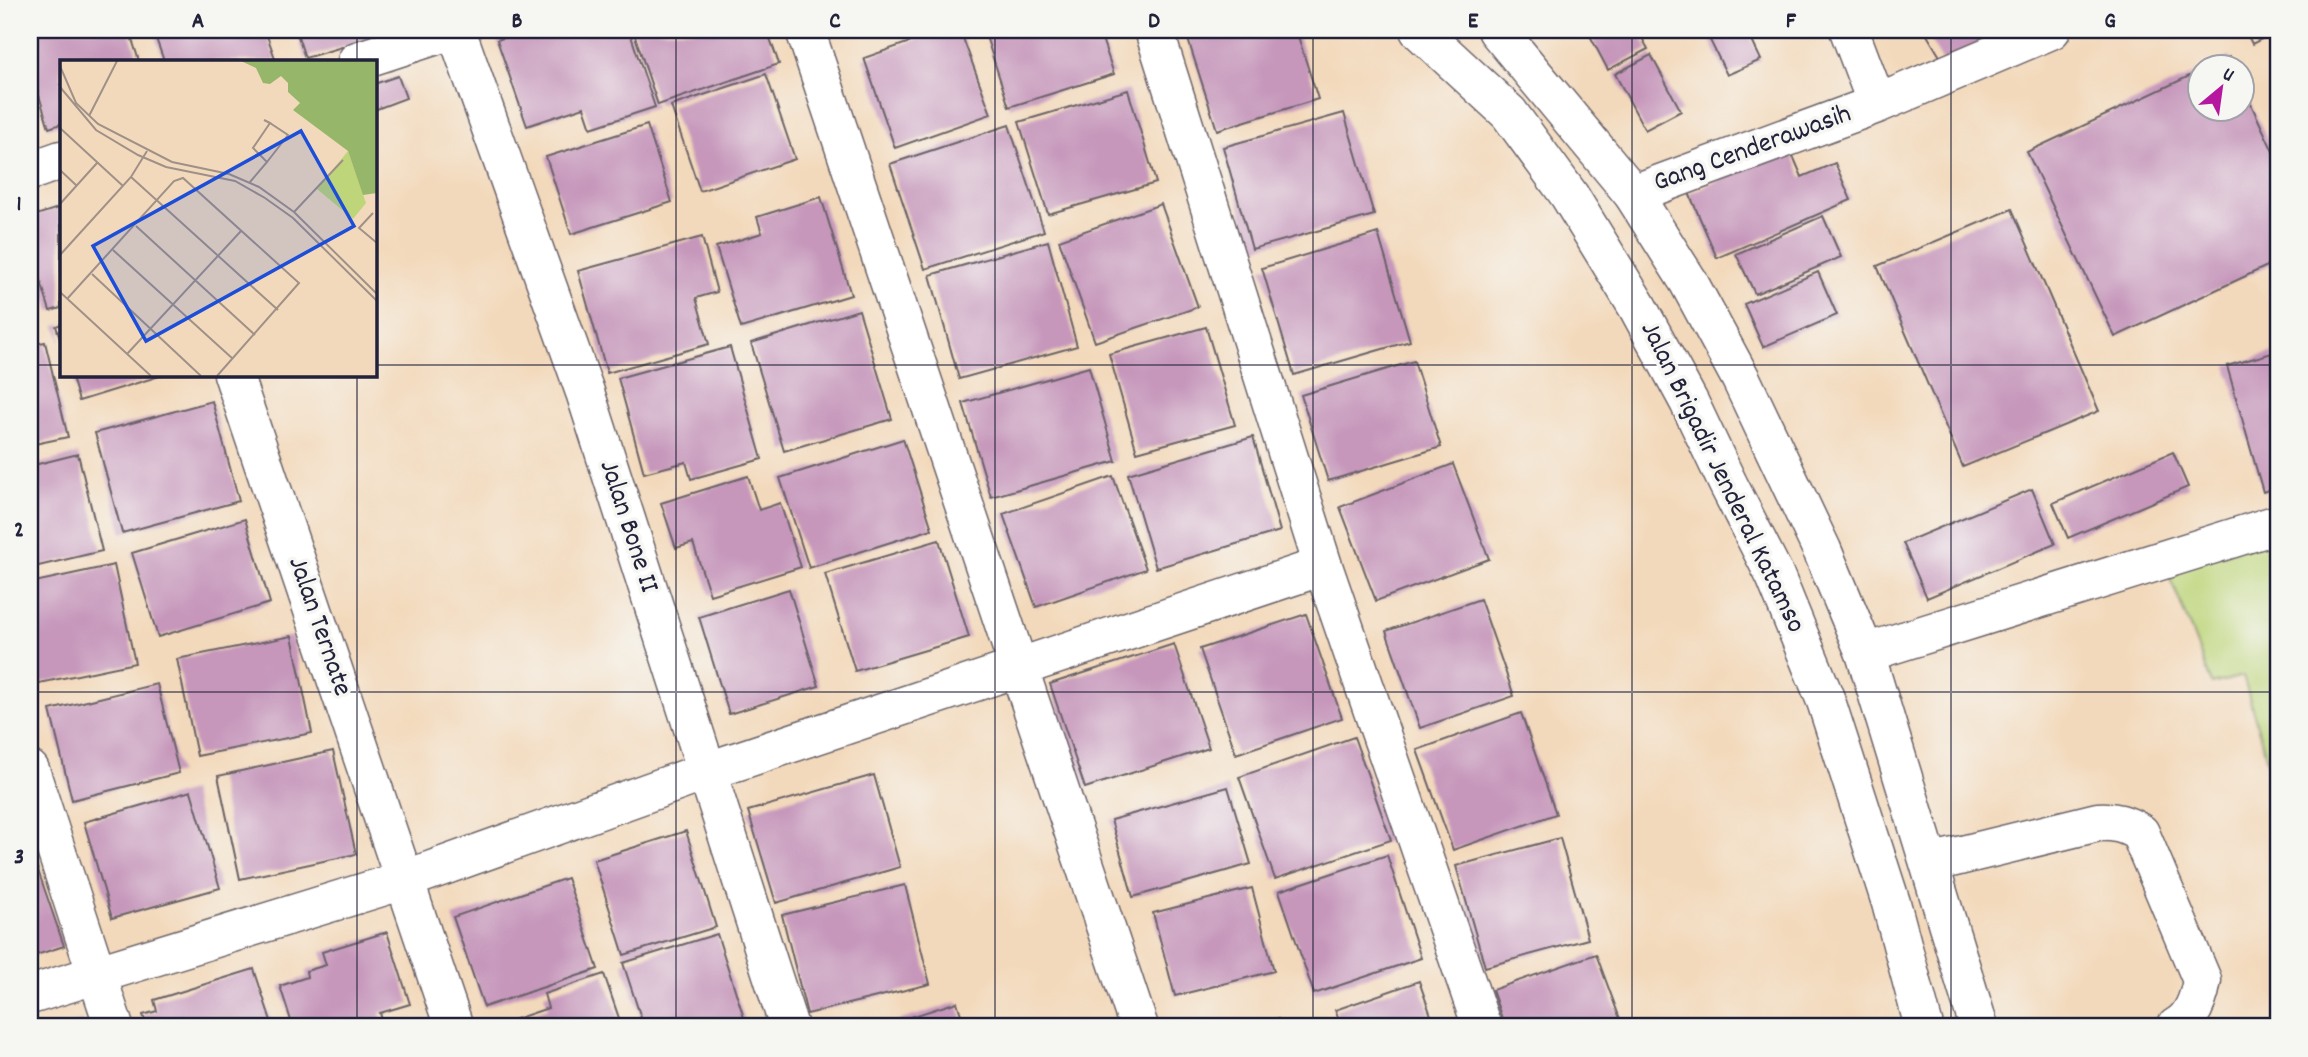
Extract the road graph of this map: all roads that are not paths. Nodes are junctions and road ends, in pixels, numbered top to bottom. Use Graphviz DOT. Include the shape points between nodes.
graph roads {
  1 [pos="454,30"];
  2 [pos="806,30"];
  3 [pos="1154,30"];
  4 [pos="1419,30"];
  5 [pos="1497,30"];
  6 [pos="1849,30"];
  7 [pos="2051,30"];
  8 [pos="360,60"];
  9 [pos="1877,104"];
  10 [pos="60,160"];
  11 [pos="30,171"];
  12 [pos="1633,194"];
  13 [pos="234,376"];
  14 [pos="1741,379"];
  15 [pos="1689,402"];
  16 [pos="1782,466"];
  17 [pos="1728,484"];
  18 [pos="2278,524"];
  19 [pos="1322,566"];
  20 [pos="1865,653"];
  21 [pos="1017,667"];
  22 [pos="30,770"];
  23 [pos="705,772"];
  24 [pos="1930,863"];
  25 [pos="404,880"];
  26 [pos="97,973"];
  27 [pos="30,995"];
  28 [pos="114,1027"];
  29 [pos="454,1027"];
  30 [pos="789,1027"];
  31 [pos="1139,1027"];
  32 [pos="1482,1027"];
  33 [pos="1924,1027"];
  34 [pos="1979,1027"];
  35 [pos="2176,1027"];
  1 -- 8 [label="street"];
  1 -- 23 [label="street, Jalan Bone II" via="585,392"];
  2 -- 21 [label="street"];
  3 -- 19 [label="street"];
  4 -- 15 [label="street, Jalan Brigadir Jenderal Katamso" via="1509,113 1569,195"];
  5 -- 12 [label="street, Jalan Brigadir Jenderal Katamso"];
  6 -- 9 [label="street, Gang Cenderawasih"];
  7 -- 9 [label="street"];
  9 -- 12 [label="street, Gang Cenderawasih"];
  10 -- 11 [label="street"];
  12 -- 14 [label="street, Jalan Brigadir Jenderal Katamso" via="1688,281"];
  13 -- 25 [label="street, Jalan Ternate"];
  14 -- 15 [label="street"];
  14 -- 16 [label="street, Jalan Brigadir Jenderal Katamso"];
  15 -- 17 [label="street, Jalan Brigadir Jenderal Katamso"];
  16 -- 17 [label="street"];
  16 -- 20 [label="street, Jalan Brigadir Jenderal Katamso"];
  17 -- 33 [label="street, Jalan Brigadir Jenderal Katamso" via="1775,576 1825,701 1891,903"];
  18 -- 20 [label="street"];
  19 -- 21 [label="street"];
  19 -- 32 [label="street"];
  20 -- 24 [label="street, Jalan Brigadir Jenderal Katamso"];
  21 -- 23 [label="street"];
  21 -- 31 [label="street"];
  22 -- 26 [label="street"];
  23 -- 25 [label="street"];
  23 -- 30 [label="street, Jalan Bone II"];
  24 -- 34 [label="street, Jalan Brigadir Jenderal Katamso"];
  24 -- 35 [label="street" via="2098,822 2128,826 2140,834 2202,980 2196,1003"];
  25 -- 26 [label="street"];
  25 -- 29 [label="street, Jalan Ternate"];
  26 -- 27 [label="street"];
  26 -- 28 [label="street"];
}
